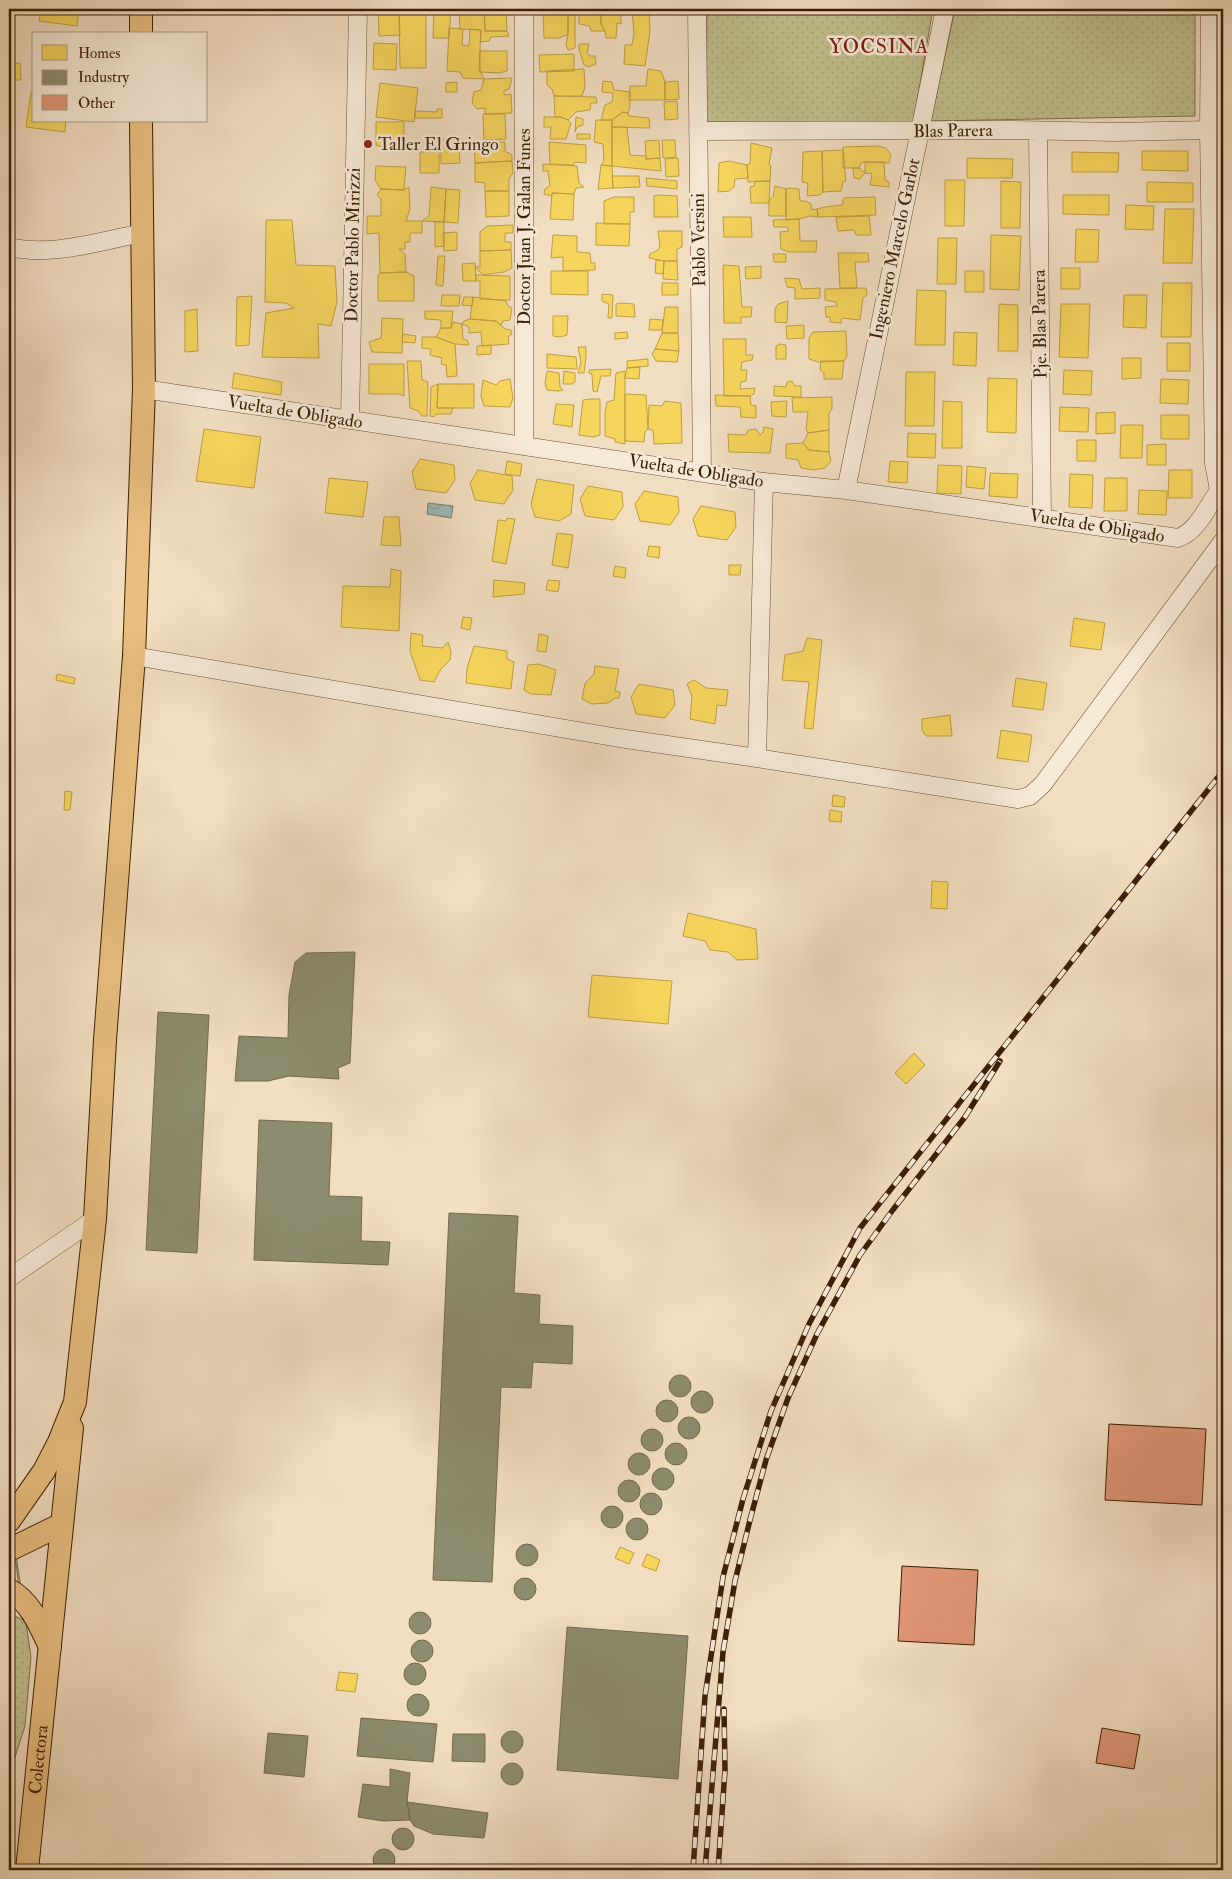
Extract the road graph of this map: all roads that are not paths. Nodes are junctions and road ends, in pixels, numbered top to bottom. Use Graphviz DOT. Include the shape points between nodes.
graph roads {
  1 [pos="141,9"];
  2 [pos="358,9"];
  3 [pos="524,9"];
  4 [pos="698,9"];
  5 [pos="945,9"];
  6 [pos="1210,9"];
  7 [pos="141,32"];
  8 [pos="141,122"];
  9 [pos="1209,130"];
  10 [pos="698,131"];
  11 [pos="920,131"];
  12 [pos="1038,132"];
  13 [pos="143,233"];
  14 [pos="9,247"];
  15 [pos="144,388"];
  16 [pos="350,420"];
  17 [pos="524,446"];
  18 [pos="702,471"];
  19 [pos="764,482"];
  20 [pos="1221,488"];
  21 [pos="846,490"];
  22 [pos="1042,518"];
  23 [pos="1223,541"];
  24 [pos="134,656"];
  25 [pos="757,758"];
  26 [pos="94,1219"];
  27 [pos="9,1278"];
  28 [pos="75,1402"];
  29 [pos="9,1522"];
  30 [pos="62,1524"];
  31 [pos="9,1550"];
  32 [pos="9,1590"];
  33 [pos="50,1647"];
  34 [pos="27,1870"];
  1 -- 7 [label="main road"];
  2 -- 16 [label="street, Doctor Pablo Mirizzi"];
  3 -- 17 [label="street, Doctor Juan J. Galan Funes"];
  4 -- 10 [label="street, Pablo Versini"];
  5 -- 11 [label="street, Ingeniero Marcelo Garlot"];
  6 -- 9 [label="street"];
  8 -- 13 [label="main road, Colectora"];
  9 -- 12 [label="street, Blas Parera"];
  9 -- 20 [label="street" via="1214,463"];
  10 -- 11 [label="street, Blas Parera"];
  10 -- 18 [label="street, Pablo Versini"];
  11 -- 12 [label="street, Blas Parera"];
  11 -- 21 [label="street, Ingeniero Marcelo Garlot"];
  12 -- 22 [label="street, Pje. Blas Parera"];
  13 -- 14 [label="street" via="56,250"];
  13 -- 15 [label="main road, Colectora"];
  15 -- 16 [label="street, Vuelta de Obligado"];
  15 -- 24 [label="main road, Colectora"];
  16 -- 17 [label="street, Vuelta de Obligado"];
  17 -- 18 [label="street, Vuelta de Obligado"];
  18 -- 19 [label="street, Vuelta de Obligado"];
  19 -- 21 [label="street, Vuelta de Obligado"];
  19 -- 25 [label="street"];
  20 -- 22 [label="street, Vuelta de Obligado" via="1193,528 1178,538"];
  21 -- 22 [label="street, Vuelta de Obligado"];
  23 -- 25 [label="street" via="1030,796 1018,799"];
  24 -- 25 [label="street" via="618,738"];
  24 -- 26 [label="main road, Colectora"];
  26 -- 27 [label="street"];
  26 -- 28 [label="main road, Colectora"];
  28 -- 29 [label="main road" via="44,1471"];
  28 -- 30 [label="main road, Colectora"];
  30 -- 31 [label="main road"];
  30 -- 33 [label="main road, Colectora"];
  32 -- 33 [label="main road" via="33,1612"];
  33 -- 34 [label="main road, Colectora"];
}
